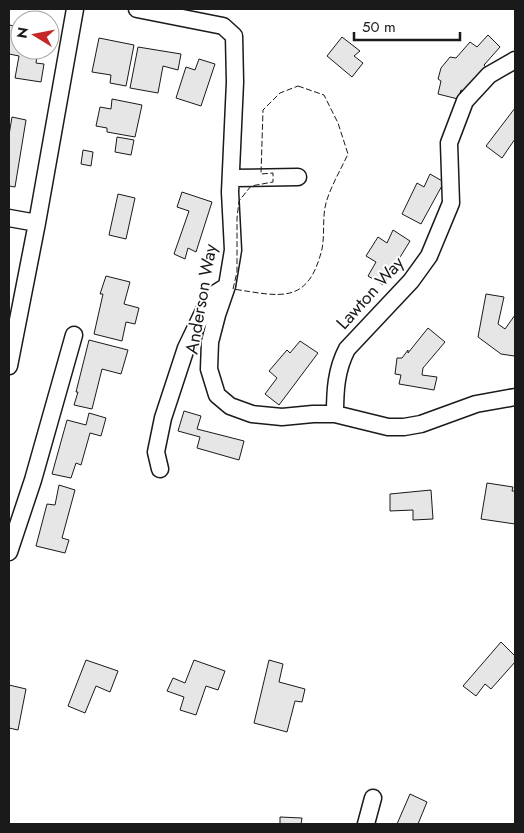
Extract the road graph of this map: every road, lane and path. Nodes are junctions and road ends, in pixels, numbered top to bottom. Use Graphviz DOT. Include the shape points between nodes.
graph roads {
  1 [pos="75,9"];
  2 [pos="137,9"];
  3 [pos="515,60"];
  4 [pos="298,177"];
  5 [pos="231,178"];
  6 [pos="9,218"];
  7 [pos="37,223"];
  8 [pos="227,286"];
  9 [pos="74,335"];
  10 [pos="9,366"];
  11 [pos="515,397"];
  12 [pos="335,414"];
  13 [pos="160,469"];
  14 [pos="9,552"];
  15 [pos="372,798"];
  16 [pos="366,824"];
  1 -- 7 [label="street"];
  2 -- 5 [label="street, Anderson Way" via="223,26 234,36"];
  3 -- 12 [label="street, Lawton Way" via="489,75 464,100 449,143 451,203 429,256 411,280 346,349 337,378"];
  4 -- 5 [label="street"];
  5 -- 8 [label="street, Anderson Way" via="233,250"];
  6 -- 7 [label="street"];
  7 -- 10 [label="street"];
  8 -- 12 [label="street, Anderson Way" via="210,342 209,369 216,395 230,406 252,414 282,417"];
  8 -- 13 [label="street" via="211,296 186,348 163,418 156,452"];
  9 -- 14 [label="street" via="34,480"];
  11 -- 12 [label="street, Anderson Way" via="476,404 404,427 388,427"];
  15 -- 16 [label="street"];
}
